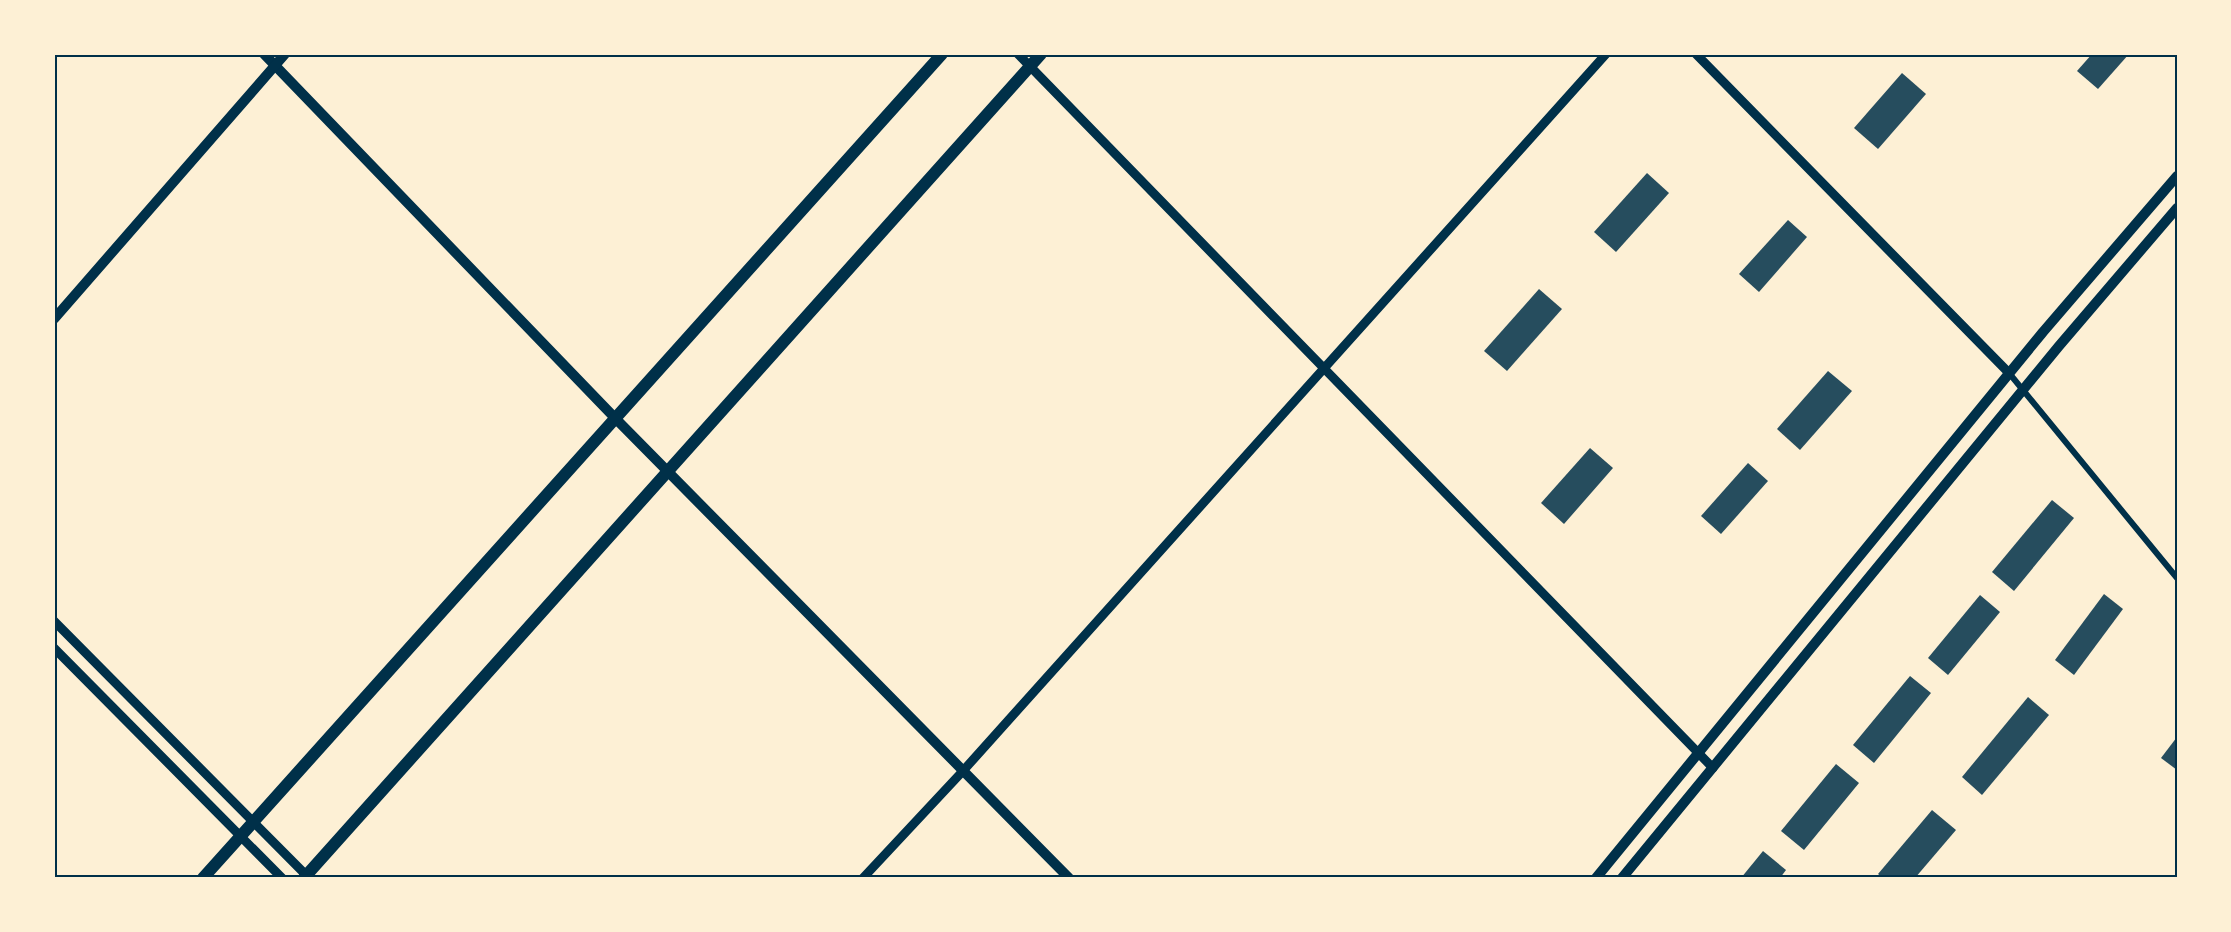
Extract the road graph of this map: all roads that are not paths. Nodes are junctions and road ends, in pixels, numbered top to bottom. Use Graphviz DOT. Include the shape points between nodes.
graph roads {
  1 [pos="264,54"];
  2 [pos="285,54"];
  3 [pos="942,54"];
  4 [pos="1018,54"];
  5 [pos="1041,54"];
  6 [pos="1606,54"];
  7 [pos="1696,54"];
  8 [pos="275,65"];
  9 [pos="1030,66"];
  10 [pos="2177,176"];
  11 [pos="2177,208"];
  12 [pos="54,320"];
  13 [pos="1324,368"];
  14 [pos="2009,374"];
  15 [pos="2023,390"];
  16 [pos="615,418"];
  17 [pos="668,471"];
  18 [pos="2177,578"];
  19 [pos="54,621"];
  20 [pos="54,648"];
  21 [pos="1699,753"];
  22 [pos="1713,768"];
  23 [pos="962,772"];
  24 [pos="253,822"];
  25 [pos="241,836"];
  26 [pos="306,877"];
  27 [pos="203,878"];
  28 [pos="282,878"];
  29 [pos="863,878"];
  30 [pos="1069,878"];
  31 [pos="1596,878"];
  32 [pos="1622,878"];
  1 -- 8 [label="main road"];
  2 -- 8 [label="main road"];
  3 -- 16 [label="main road"];
  4 -- 9 [label="street"];
  5 -- 9 [label="main road"];
  6 -- 13 [label="street"];
  7 -- 14 [label="street"];
  8 -- 12 [label="main road"];
  8 -- 16 [label="main road"];
  9 -- 13 [label="street"];
  9 -- 17 [label="main road"];
  10 -- 14 [label="main road"];
  11 -- 15 [label="main road"];
  13 -- 21 [label="street"];
  13 -- 23 [label="street"];
  14 -- 15 [label="street"];
  14 -- 21 [label="main road"];
  15 -- 18 [label="street"];
  15 -- 22 [label="main road"];
  16 -- 17 [label="main road"];
  16 -- 24 [label="main road"];
  17 -- 23 [label="main road"];
  17 -- 26 [label="main road"];
  19 -- 24 [label="street"];
  20 -- 25 [label="street"];
  21 -- 22 [label="street"];
  21 -- 31 [label="main road"];
  22 -- 32 [label="main road"];
  23 -- 29 [label="street"];
  23 -- 30 [label="main road"];
  24 -- 25 [label="main road"];
  24 -- 26 [label="street"];
  25 -- 27 [label="main road"];
  25 -- 28 [label="street"];
}
